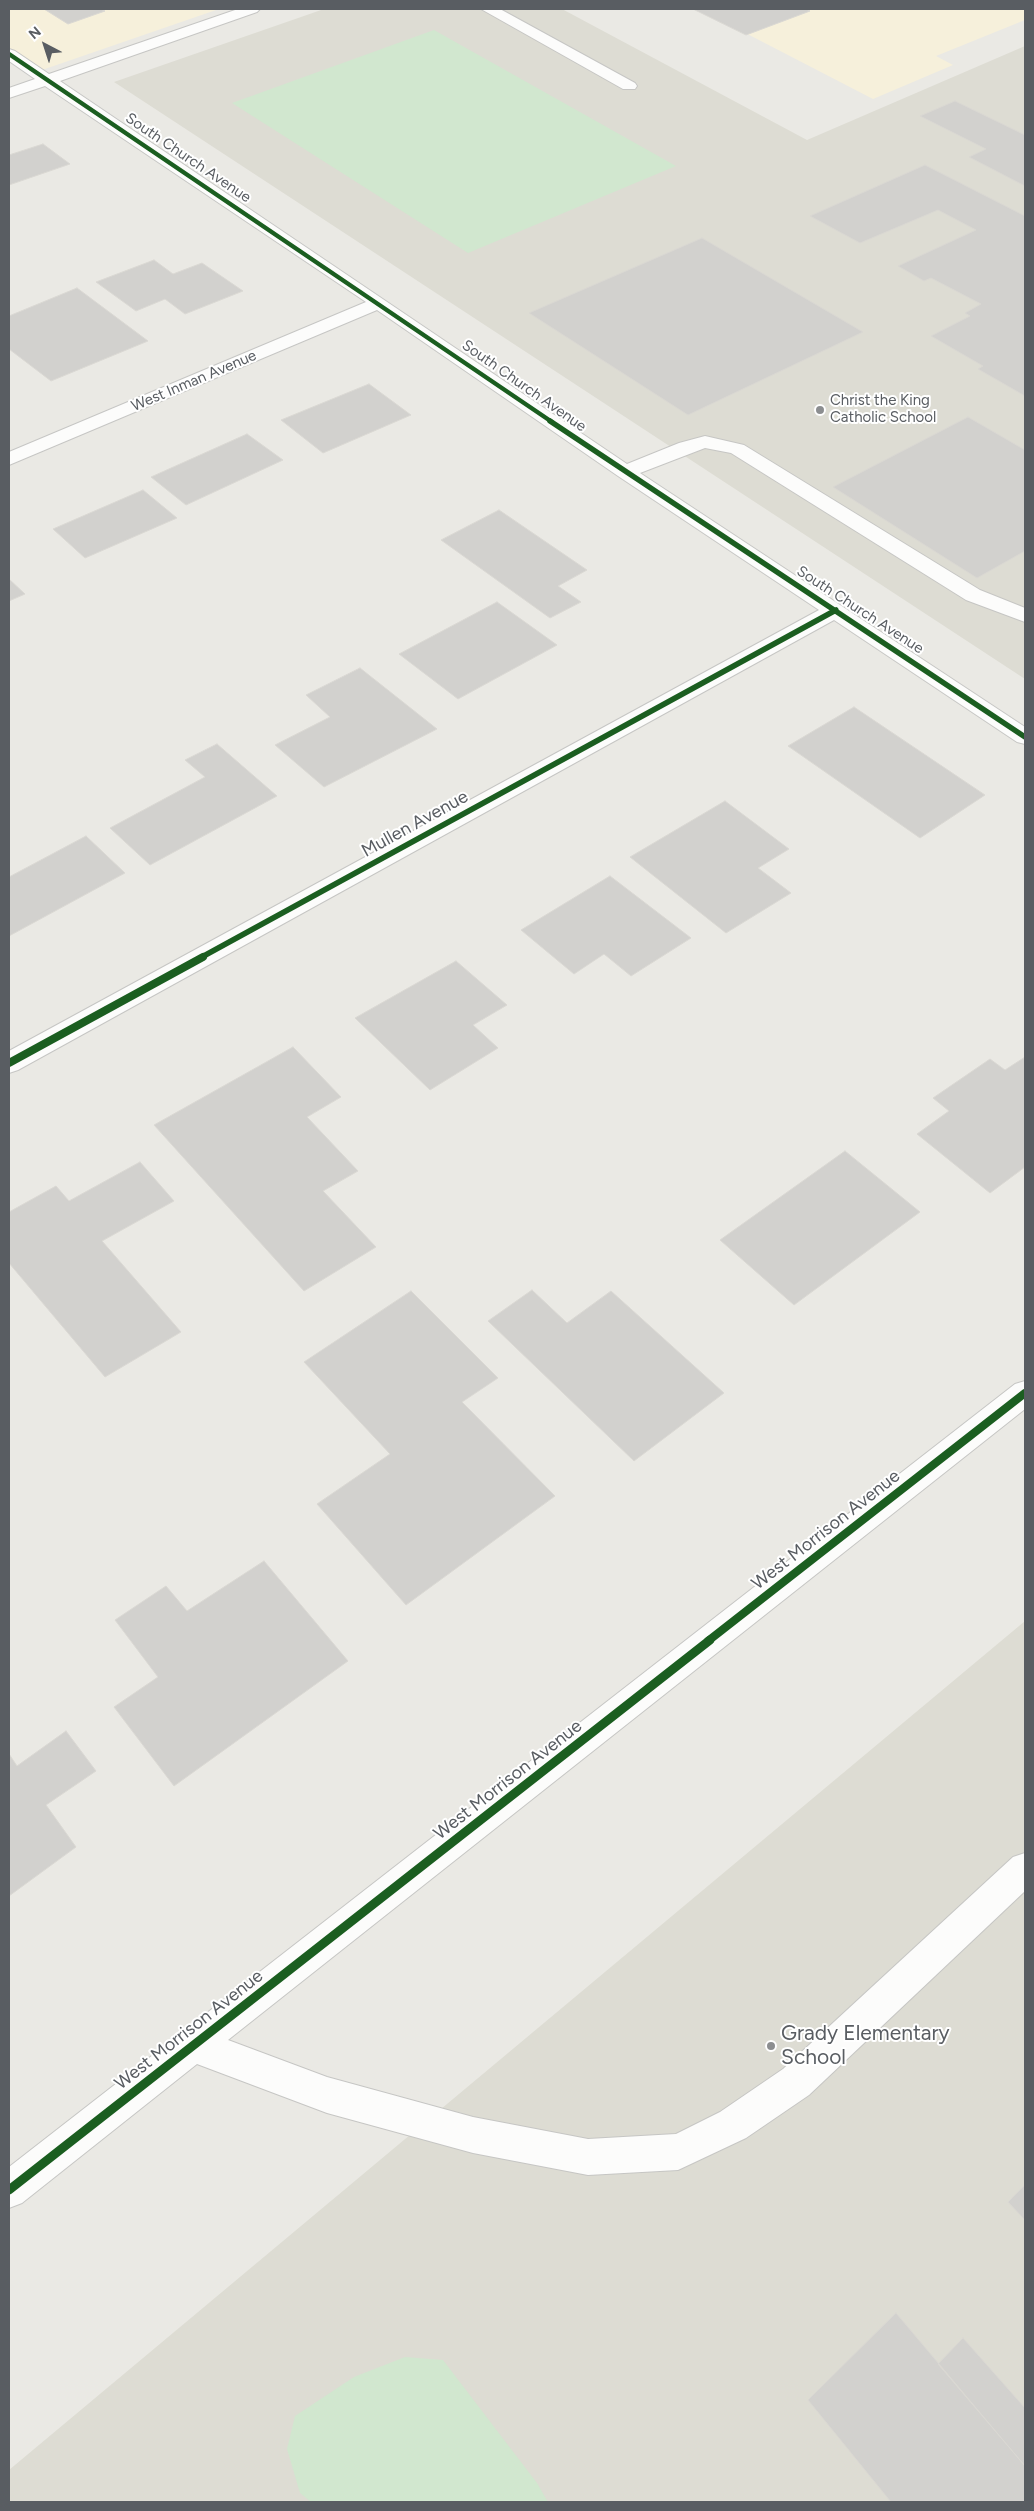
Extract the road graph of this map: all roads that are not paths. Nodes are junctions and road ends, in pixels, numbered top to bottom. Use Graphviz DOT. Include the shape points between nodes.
graph roads {
  1 [pos="252,9"];
  2 [pos="489,9"];
  3 [pos="9,54"];
  4 [pos="47,80"];
  5 [pos="630,86"];
  6 [pos="9,93"];
  7 [pos="379,303"];
  8 [pos="9,459"];
  9 [pos="625,472"];
  10 [pos="836,610"];
  11 [pos="1025,614"];
  12 [pos="1025,736"];
  13 [pos="9,1063"];
  14 [pos="1025,1393"];
  15 [pos="1025,1869"];
  16 [pos="193,2045"];
  17 [pos="9,2190"];
  1 -- 4 [label="street"];
  2 -- 5 [label="street"];
  3 -- 4 [label="street, South Church Avenue"];
  4 -- 6 [label="street"];
  4 -- 7 [label="street, South Church Avenue"];
  7 -- 8 [label="street, West Inman Avenue"];
  7 -- 9 [label="street, South Church Avenue"];
  9 -- 10 [label="street, South Church Avenue"];
  9 -- 11 [label="street" via="705,442 737,449 973,595"];
  10 -- 12 [label="street, South Church Avenue"];
  10 -- 13 [label="street, Mullen Avenue"];
  14 -- 16 [label="street, West Morrison Avenue"];
  15 -- 16 [label="street" via="796,2082 733,2125 678,2152 588,2157 473,2135 327,2095"];
  16 -- 17 [label="street, West Morrison Avenue"];
}
